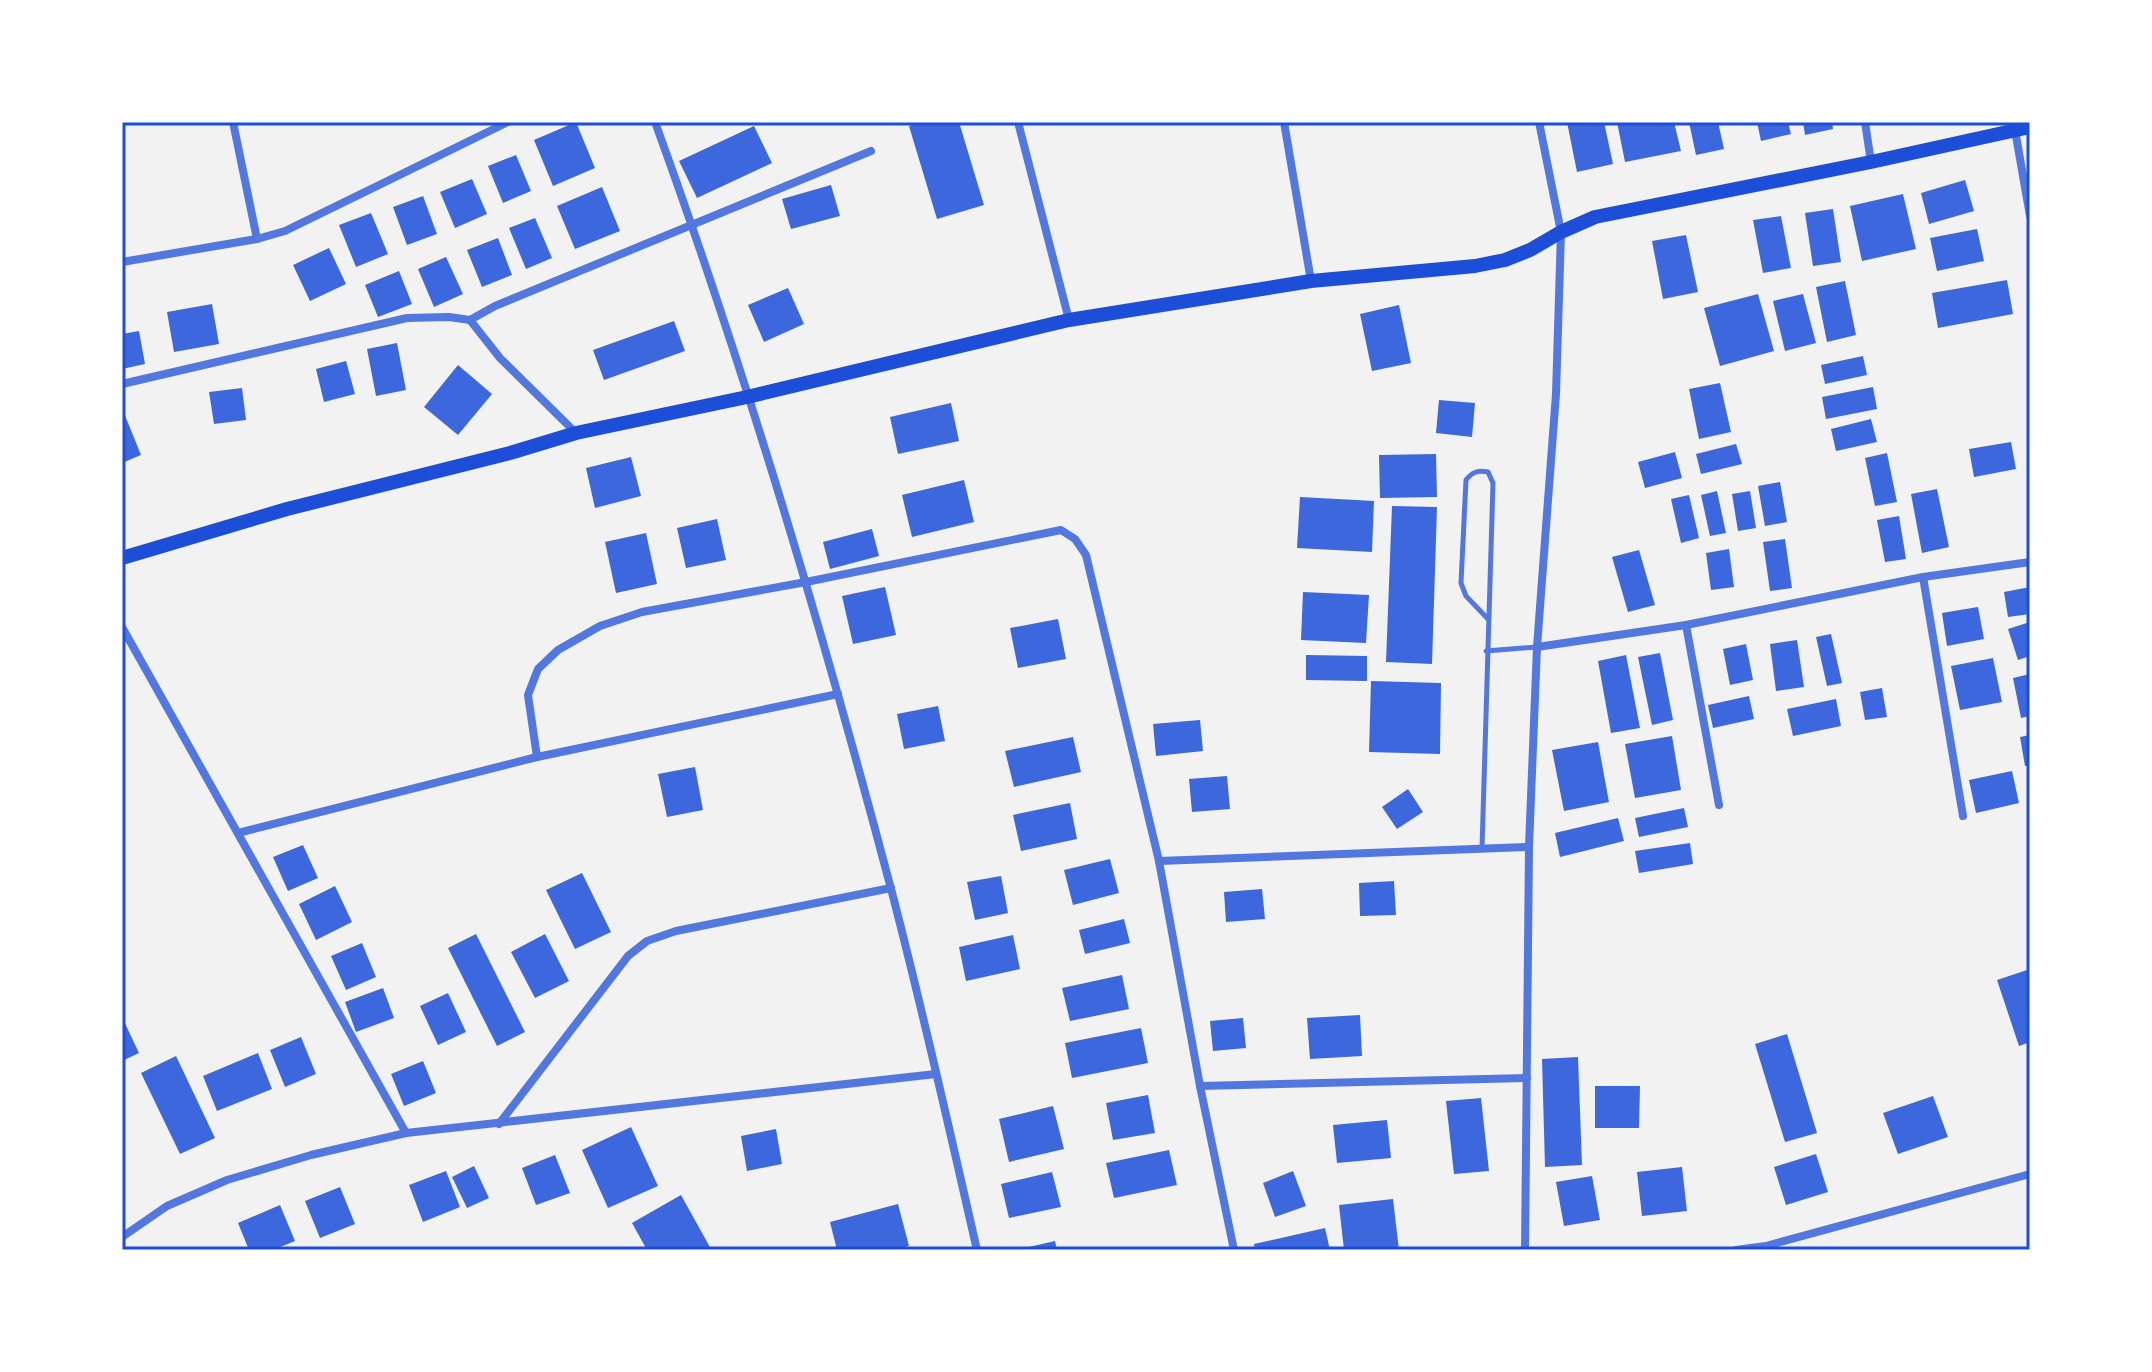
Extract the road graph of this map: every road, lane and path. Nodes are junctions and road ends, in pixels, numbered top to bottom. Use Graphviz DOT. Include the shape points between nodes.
graph roads {
  1 [pos="233,122"];
  2 [pos="508,122"];
  3 [pos="655,122"];
  4 [pos="1018,122"];
  5 [pos="1284,122"];
  6 [pos="1539,122"];
  7 [pos="1865,122"];
  8 [pos="2030,127"];
  9 [pos="2015,130"];
  10 [pos="871,151"];
  11 [pos="1871,162"];
  12 [pos="2030,216"];
  13 [pos="693,226"];
  14 [pos="1561,232"];
  15 [pos="257,239"];
  16 [pos="122,262"];
  17 [pos="1311,281"];
  18 [pos="470,320"];
  19 [pos="1069,320"];
  20 [pos="122,384"];
  21 [pos="747,397"];
  22 [pos="576,433"];
  23 [pos="122,558"];
  24 [pos="2030,562"];
  25 [pos="1923,577"];
  26 [pos="806,582"];
  27 [pos="1488,619"];
  28 [pos="1686,625"];
  29 [pos="122,627"];
  30 [pos="1537,647"];
  31 [pos="1486,651"];
  32 [pos="838,694"];
  33 [pos="537,757"];
  34 [pos="1719,805"];
  35 [pos="1963,816"];
  36 [pos="238,833"];
  37 [pos="1529,847"];
  38 [pos="1482,849"];
  39 [pos="1159,861"];
  40 [pos="891,888"];
  41 [pos="936,1074"];
  42 [pos="1527,1078"];
  43 [pos="1200,1086"];
  44 [pos="499,1124"];
  45 [pos="406,1133"];
  46 [pos="2030,1174"];
  47 [pos="122,1237"];
  48 [pos="1766,1248"];
  49 [pos="977,1250"];
  50 [pos="1234,1250"];
  51 [pos="1525,1250"];
  52 [pos="1736,1250"];
  1 -- 15 [label="street"];
  2 -- 15 [label="street" via="285,231"];
  3 -- 13 [label="street"];
  4 -- 19 [label="street"];
  5 -- 17 [label="street"];
  6 -- 14 [label="street"];
  7 -- 11 [label="street"];
  8 -- 9 [label="main road"];
  9 -- 11 [label="main road"];
  9 -- 12 [label="street"];
  10 -- 13 [label="street"];
  11 -- 14 [label="main road" via="1595,217"];
  13 -- 18 [label="street"];
  13 -- 21 [label="street"];
  14 -- 17 [label="main road" via="1505,260 1475,266"];
  14 -- 30 [label="street" via="1556,394"];
  15 -- 16 [label="street"];
  17 -- 19 [label="main road"];
  18 -- 20 [label="street" via="407,318"];
  18 -- 22 [label="street" via="500,358"];
  19 -- 21 [label="main road"];
  21 -- 22 [label="main road"];
  21 -- 26 [label="street"];
  22 -- 23 [label="main road"];
  24 -- 25 [label="street"];
  25 -- 28 [label="street"];
  25 -- 35 [label="street"];
  26 -- 32 [label="street"];
  26 -- 33 [label="street" via="642,612 600,626 558,650 538,669 528,695"];
  26 -- 39 [label="street" via="1061,530 1075,539 1086,555"];
  27 -- 27 [label="lane" via="1466,596 1460,574 1466,480 1480,471 1488,472 1493,483"];
  27 -- 31 [label="lane"];
  28 -- 30 [label="street"];
  28 -- 34 [label="street"];
  29 -- 36 [label="street"];
  30 -- 31 [label="lane"];
  30 -- 37 [label="street"];
  31 -- 38 [label="lane"];
  32 -- 33 [label="street"];
  32 -- 40 [label="street"];
  33 -- 36 [label="street"];
  36 -- 45 [label="street"];
  37 -- 38 [label="street"];
  37 -- 42 [label="street"];
  38 -- 39 [label="street"];
  39 -- 43 [label="street"];
  40 -- 41 [label="street"];
  40 -- 44 [label="street" via="647,941 628,956"];
  41 -- 44 [label="street"];
  41 -- 49 [label="street"];
  42 -- 43 [label="street"];
  42 -- 51 [label="street"];
  43 -- 50 [label="street"];
  44 -- 45 [label="street"];
  45 -- 47 [label="street" via="227,1180 167,1206"];
  46 -- 48 [label="street"];
  48 -- 52 [label="street"];
}
